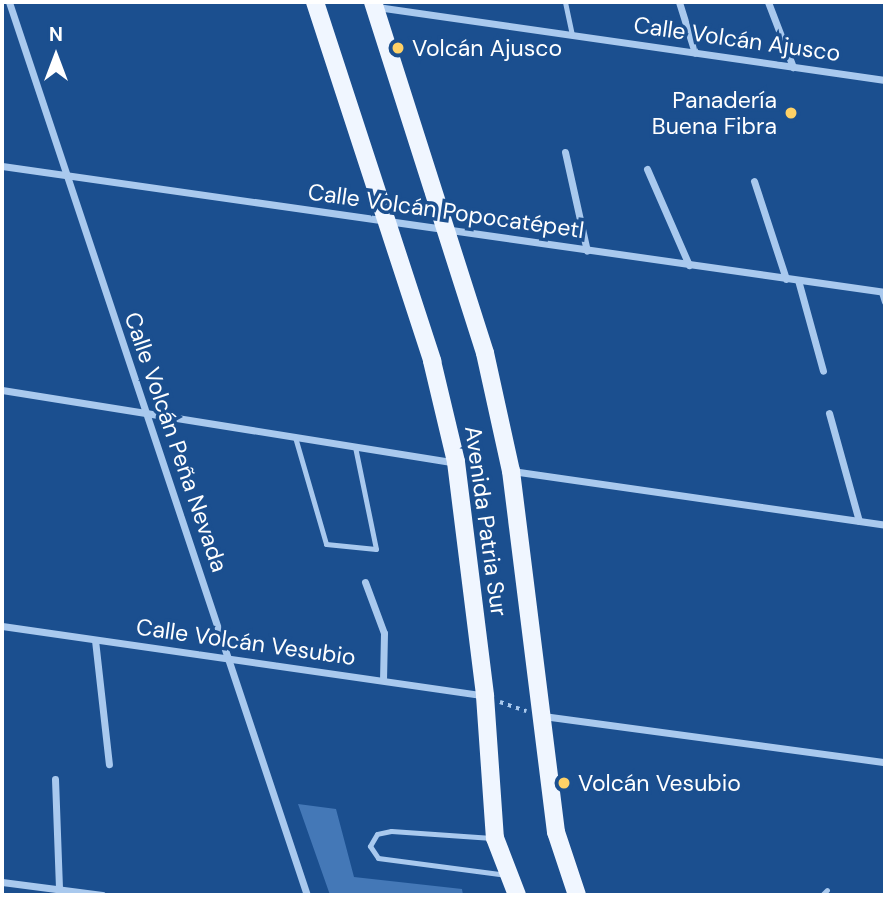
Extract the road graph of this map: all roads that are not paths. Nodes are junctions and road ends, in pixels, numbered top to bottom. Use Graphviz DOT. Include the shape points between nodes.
graph roads {
  1 [pos="9,2"];
  2 [pos="315,2"];
  3 [pos="565,2"];
  4 [pos="679,2"];
  5 [pos="768,2"];
  6 [pos="374,4"];
  7 [pos="572,35"];
  8 [pos="695,53"];
  9 [pos="793,67"];
  10 [pos="885,80"];
  11 [pos="565,152"];
  12 [pos="2,166"];
  13 [pos="647,169"];
  14 [pos="67,177"];
  15 [pos="754,181"];
  16 [pos="387,222"];
  17 [pos="449,232"];
  18 [pos="587,251"];
  19 [pos="688,265"];
  20 [pos="786,279"];
  21 [pos="798,280"];
  22 [pos="884,292"];
  23 [pos="885,302"];
  24 [pos="824,371"];
  25 [pos="2,390"];
  26 [pos="146,411"];
  27 [pos="829,413"];
  28 [pos="295,436"];
  29 [pos="355,447"];
  30 [pos="456,462"];
  31 [pos="511,471"];
  32 [pos="859,521"];
  33 [pos="885,525"];
  34 [pos="365,582"];
  35 [pos="2,626"];
  36 [pos="95,640"];
  37 [pos="229,661"];
  38 [pos="383,679"];
  39 [pos="485,696"];
  40 [pos="541,716"];
  41 [pos="885,762"];
  42 [pos="109,764"];
  43 [pos="55,779"];
  44 [pos="495,838"];
  45 [pos="510,876"];
  46 [pos="2,882"];
  47 [pos="59,890"];
  48 [pos="102,895"];
  49 [pos="307,895"];
  50 [pos="517,895"];
  51 [pos="577,895"];
  1 -- 14 [label="street, Calle Volcán Peña Nevada"];
  2 -- 16 [label="main road, Avenida Patria Sur"];
  3 -- 7 [label="lane"];
  4 -- 8 [label="street"];
  5 -- 9 [label="street"];
  6 -- 7 [label="street, Calle Volcán Ajusco"];
  6 -- 17 [label="main road, Avenida Patria Sur"];
  7 -- 8 [label="street, Calle Volcán Ajusco"];
  8 -- 9 [label="street, Calle Volcán Ajusco"];
  9 -- 10 [label="street, Calle Volcán Ajusco"];
  11 -- 18 [label="street"];
  12 -- 14 [label="street, Calle Volcán Popocatépetl"];
  13 -- 19 [label="street"];
  14 -- 16 [label="street, Calle Volcán Popocatépetl"];
  14 -- 26 [label="street, Calle Volcán Peña Nevada"];
  15 -- 20 [label="street"];
  16 -- 17 [label="street, Calle Volcán Popocatépetl"];
  16 -- 30 [label="main road, Avenida Patria Sur" via="432,361"];
  17 -- 18 [label="street, Calle Volcán Popocatépetl"];
  17 -- 31 [label="main road, Avenida Patria Sur"];
  18 -- 19 [label="street, Calle Volcán Popocatépetl"];
  19 -- 20 [label="street, Calle Volcán Popocatépetl"];
  20 -- 21 [label="street, Calle Volcán Popocatépetl"];
  21 -- 22 [label="street, Calle Volcán Popocatépetl"];
  21 -- 24 [label="street"];
  22 -- 23 [label="street"];
  25 -- 26 [label="street"];
  26 -- 28 [label="street"];
  26 -- 37 [label="street, Calle Volcán Peña Nevada"];
  27 -- 32 [label="street"];
  28 -- 29 [label="street"];
  28 -- 29 [label="lane" via="326,544 376,549"];
  29 -- 30 [label="street"];
  30 -- 39 [label="main road, Avenida Patria Sur"];
  31 -- 32 [label="street"];
  31 -- 40 [label="main road, Avenida Patria Sur"];
  32 -- 33 [label="street"];
  34 -- 38 [label="street" via="384,634"];
  35 -- 36 [label="street, Calle Volcán Vesubio"];
  36 -- 37 [label="street, Calle Volcán Vesubio"];
  36 -- 42 [label="street"];
  37 -- 38 [label="street, Calle Volcán Vesubio"];
  37 -- 49 [label="street, Calle Volcán Peña Nevada"];
  38 -- 39 [label="street, Calle Volcán Vesubio"];
  39 -- 44 [label="main road, Avenida Patria Sur"];
  40 -- 41 [label="street"];
  40 -- 51 [label="main road, Avenida Patria Sur" via="556,832"];
  43 -- 47 [label="street"];
  44 -- 45 [label="main road, Avenida Patria Sur"];
  44 -- 45 [label="lane" via="391,831 377,834 370,846 378,858"];
  45 -- 50 [label="main road, Avenida Patria Sur"];
  46 -- 47 [label="street"];
  47 -- 48 [label="street"];
}
